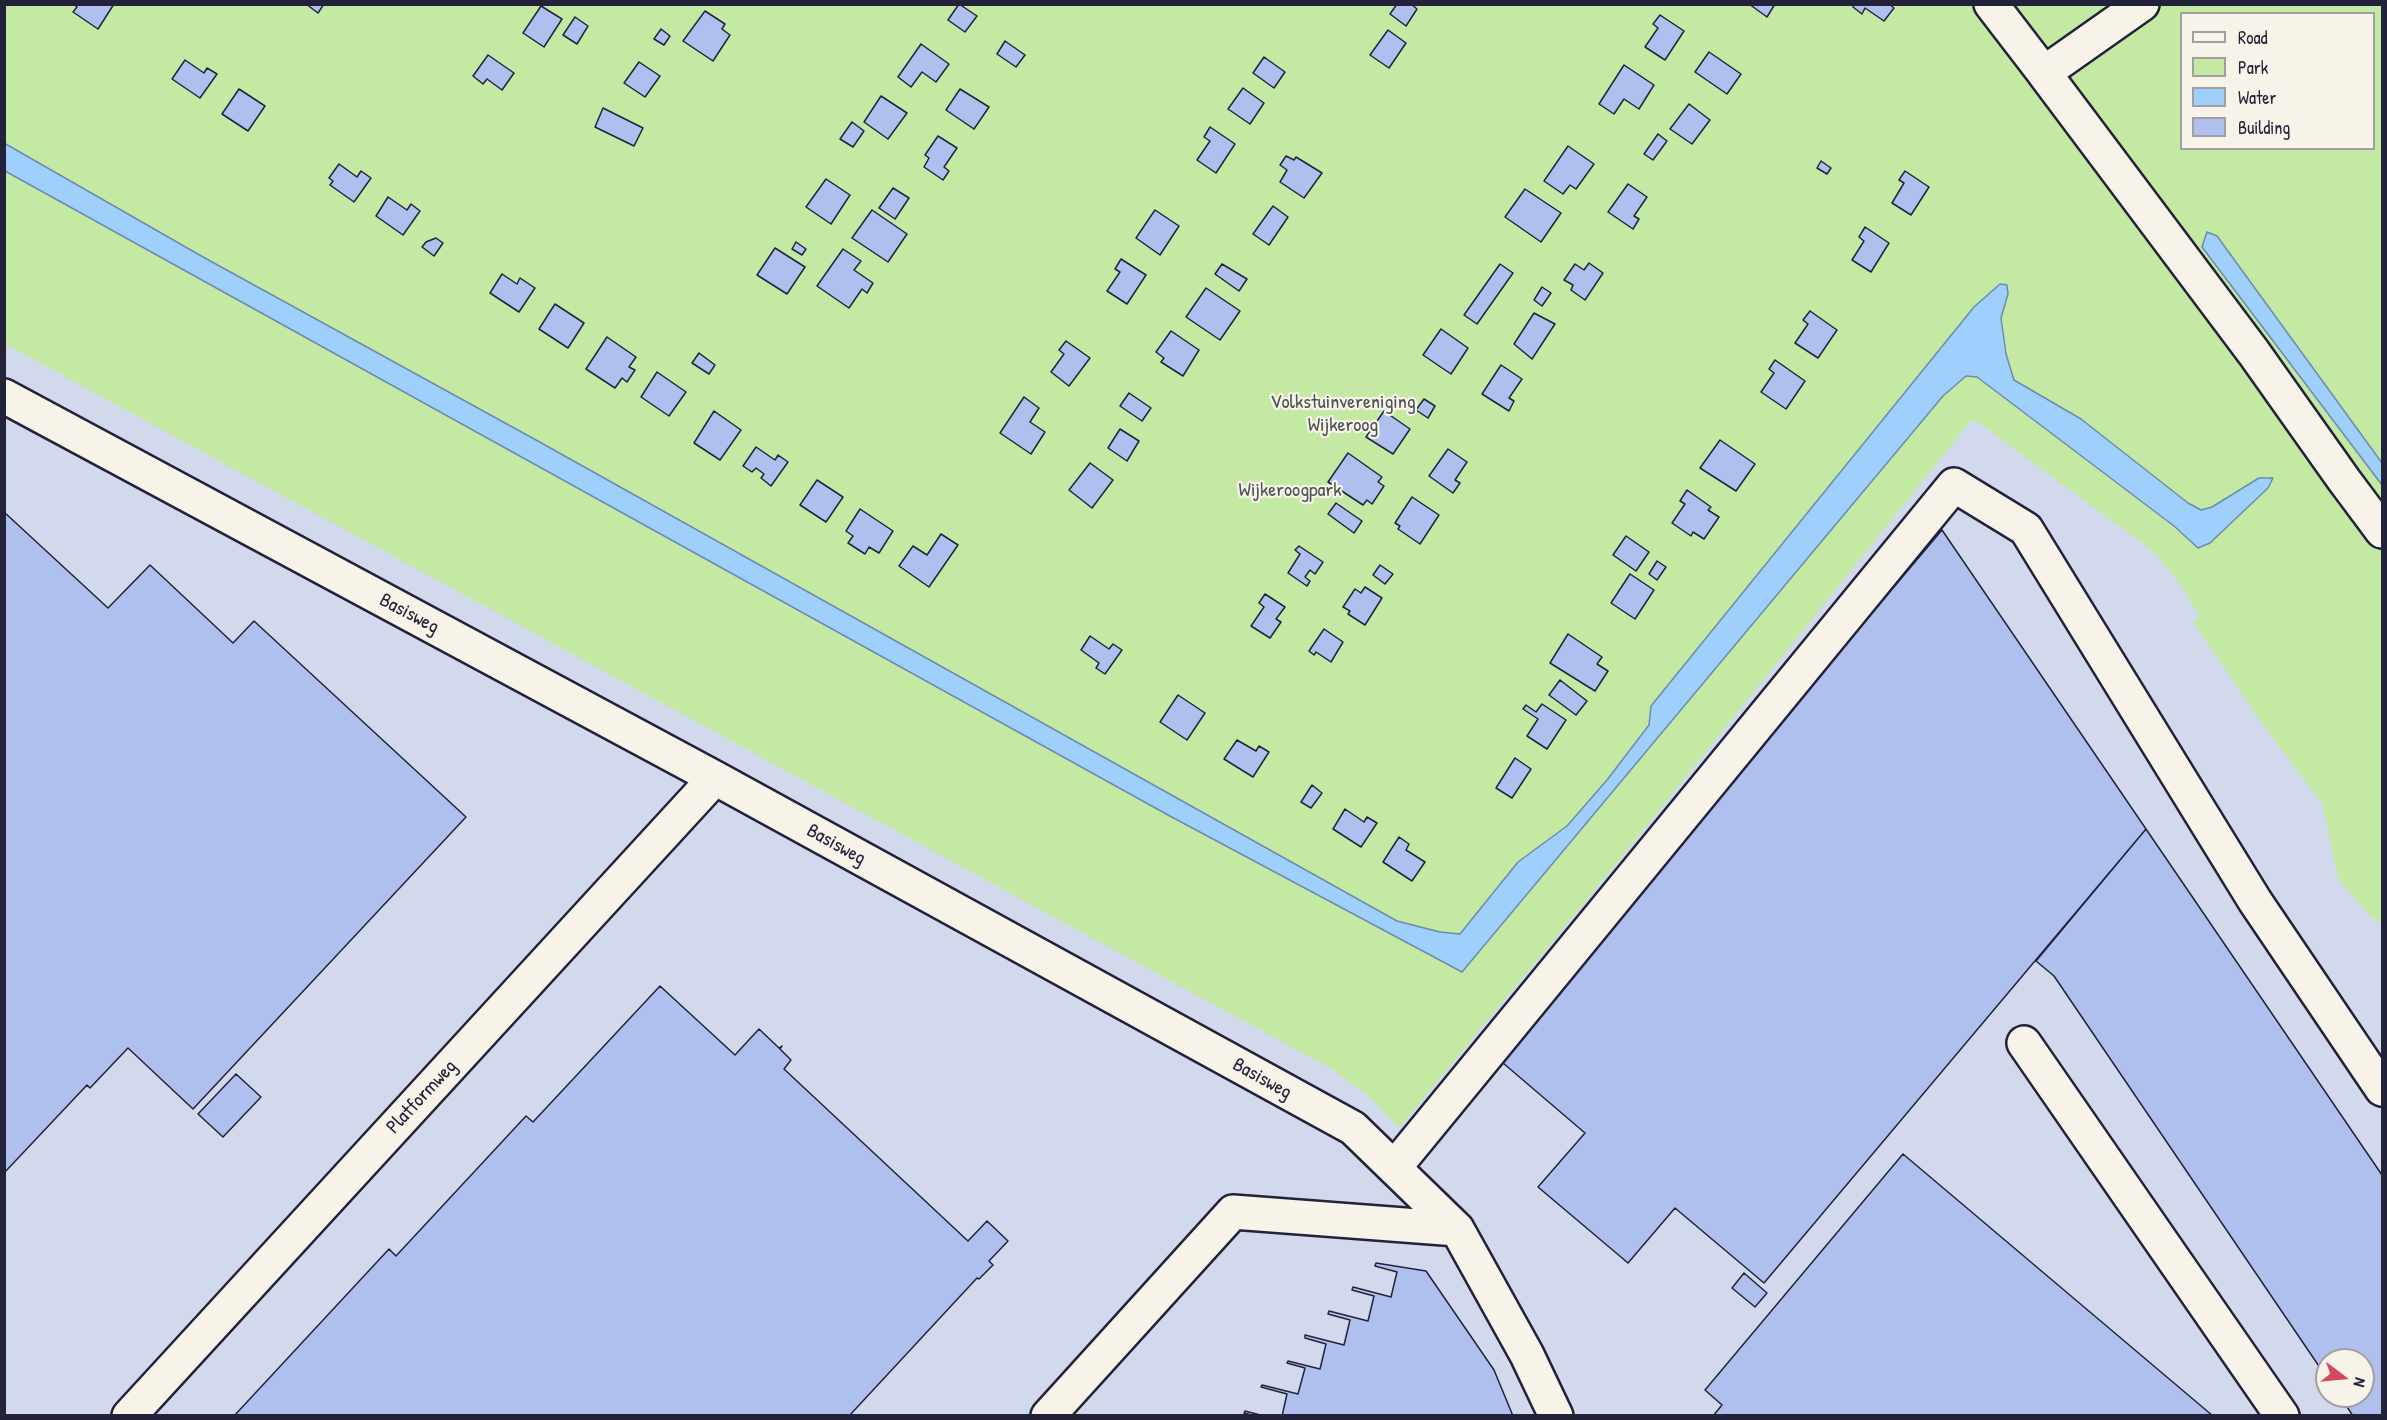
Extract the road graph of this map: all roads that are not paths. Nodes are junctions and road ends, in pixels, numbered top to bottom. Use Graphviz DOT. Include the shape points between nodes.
graph roads {
  1 [pos="1991,4"];
  2 [pos="2142,4"];
  3 [pos="2044,73"];
  4 [pos="4,396"];
  5 [pos="2382,531"];
  6 [pos="714,778"];
  7 [pos="2024,1043"];
  8 [pos="2382,1089"];
  9 [pos="1394,1168"];
  10 [pos="1456,1229"];
  11 [pos="129,1416"];
  12 [pos="1047,1416"];
  13 [pos="1556,1416"];
  14 [pos="2282,1416"];
  1 -- 3 [label="street"];
  2 -- 3 [label="street"];
  3 -- 5 [label="street"];
  4 -- 6 [label="street, Basisweg"];
  6 -- 9 [label="street, Basisweg" via="1353,1128"];
  6 -- 11 [label="street, Platformweg"];
  7 -- 14 [label="street"];
  8 -- 9 [label="street" via="2255,901 2026,529 1954,485"];
  9 -- 10 [label="street, Basisweg"];
  10 -- 12 [label="street" via="1233,1212"];
  10 -- 13 [label="street, Basisweg" via="1527,1355"];
}
